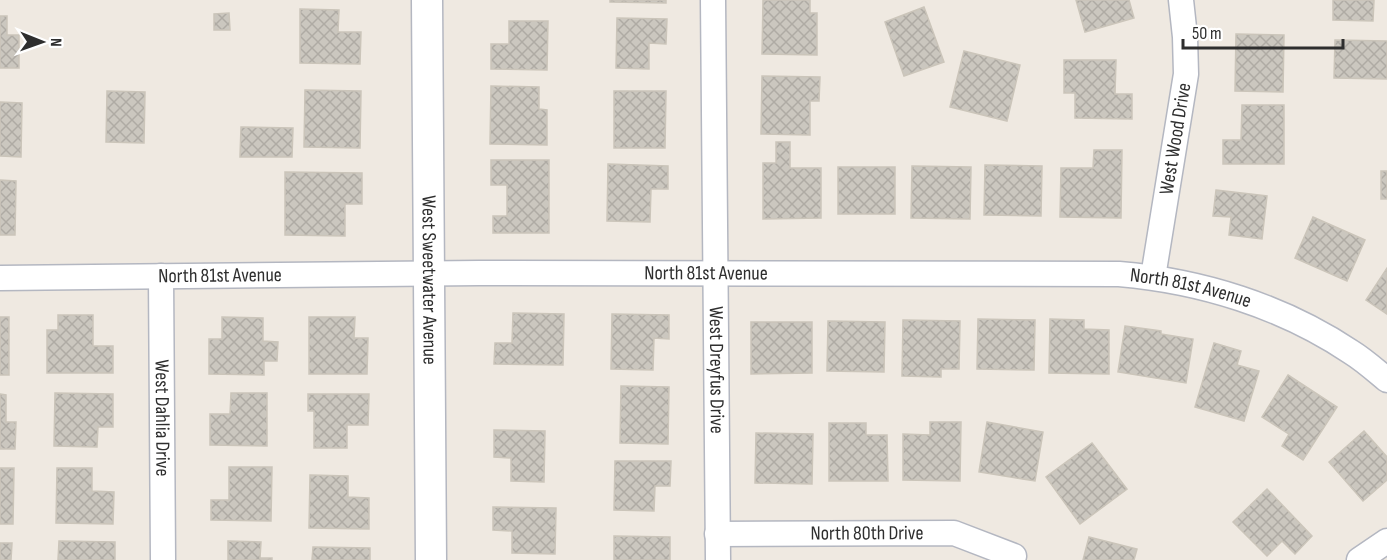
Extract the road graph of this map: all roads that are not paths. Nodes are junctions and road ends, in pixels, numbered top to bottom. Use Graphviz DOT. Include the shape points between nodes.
graph roads {
  1 [pos="427,0"];
  2 [pos="713,0"];
  3 [pos="1181,0"];
  4 [pos="428,274"];
  5 [pos="716,274"];
  6 [pos="161,276"];
  7 [pos="1153,277"];
  8 [pos="0,278"];
  9 [pos="1387,380"];
  10 [pos="717,534"];
  11 [pos="1387,541"];
  12 [pos="1014,556"];
  13 [pos="162,560"];
  14 [pos="431,560"];
  15 [pos="718,560"];
  16 [pos="1359,560"];
  1 -- 4 [label="street, West Sweetwater Avenue"];
  2 -- 5 [label="street, West Dreyfus Drive"];
  3 -- 7 [label="street, West Wood Drive" via="1186,74"];
  4 -- 5 [label="street, North 81st Avenue"];
  4 -- 6 [label="street, North 81st Avenue"];
  4 -- 14 [label="street, West Sweetwater Avenue"];
  5 -- 7 [label="street, North 81st Avenue" via="1074,272"];
  5 -- 10 [label="street, West Dreyfus Drive"];
  6 -- 8 [label="street, North 81st Avenue"];
  6 -- 13 [label="street, West Dahlia Drive"];
  7 -- 9 [label="street, North 81st Avenue" via="1218,291 1272,309 1352,352"];
  10 -- 12 [label="street, North 80th Drive" via="954,533"];
  10 -- 15 [label="street, West Dreyfus Drive"];
  11 -- 16 [label="street"];
}
